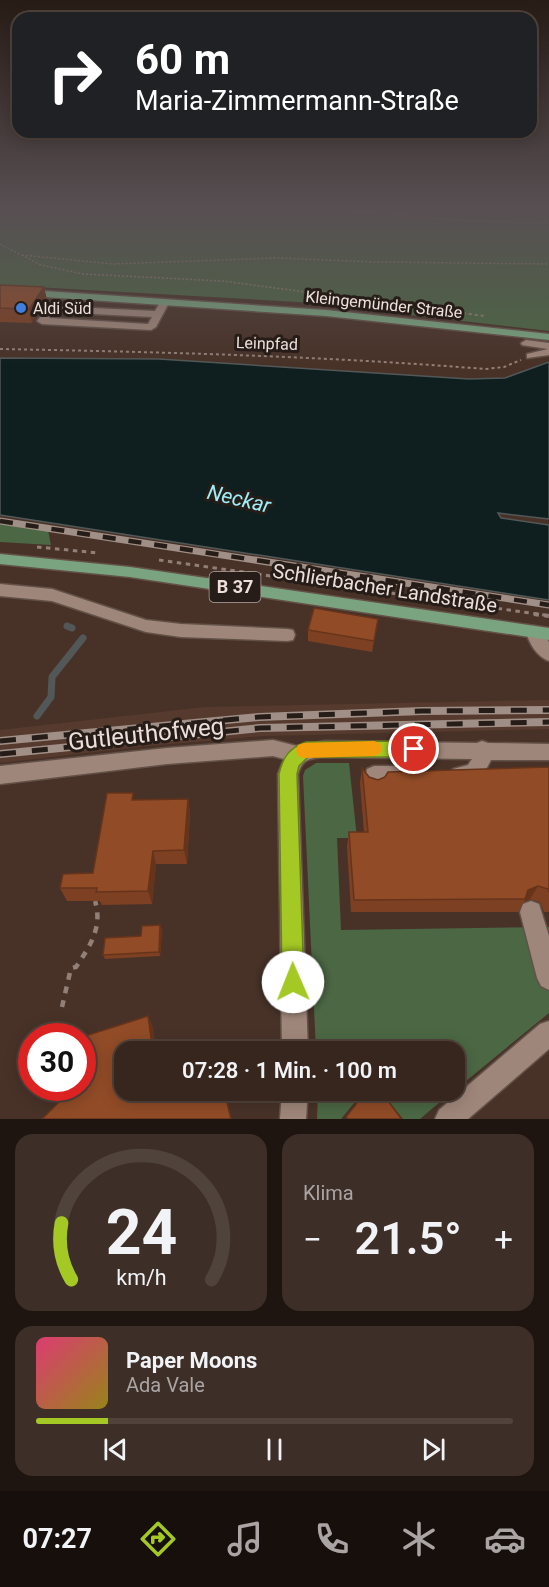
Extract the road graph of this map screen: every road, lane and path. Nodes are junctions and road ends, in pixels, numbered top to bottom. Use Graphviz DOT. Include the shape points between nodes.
graph roads {
  1 [pos="30,259"];
  2 [pos="64,259"];
  3 [pos="244,259"];
  4 [pos="307,259"];
  5 [pos="549,264"];
  6 [pos="0,291"];
  7 [pos="165,301"];
  8 [pos="158,314"];
  9 [pos="488,316"];
  10 [pos="549,338"];
  11 [pos="526,343"];
  12 [pos="549,346"];
  13 [pos="0,349"];
  14 [pos="549,352"];
  15 [pos="531,356"];
  16 [pos="435,365"];
  17 [pos="435,370"];
  18 [pos="32,546"];
  19 [pos="100,553"];
  20 [pos="0,559"];
  21 [pos="159,560"];
  22 [pos="0,590"];
  23 [pos="549,616"];
  24 [pos="542,633"];
  25 [pos="287,635"];
  26 [pos="549,654"];
  27 [pos="482,749"];
  28 [pos="549,752"];
  29 [pos="297,754"];
  30 [pos="0,775"];
  31 [pos="374,783"];
  32 [pos="95,901"];
  33 [pos="531,912"];
  34 [pos="549,978"];
  35 [pos="62,1007"];
  36 [pos="549,1034"];
  37 [pos="295,1041"];
  38 [pos="295,1101"];
  39 [pos="293,1119"];
  40 [pos="448,1119"];
  1 -- 9 [label="path" via="73,271 295,288"];
  2 -- 3 [label="path" via="113,264"];
  4 -- 5 [label="path"];
  6 -- 7 [label="main road, Kleingemünder Straße"];
  7 -- 8 [label="street"];
  7 -- 10 [label="main road, Kleingemünder Straße" via="337,314"];
  8 -- 8 [label="street" via="51,309 42,321 151,327"];
  11 -- 12 [label="street"];
  13 -- 16 [label="path, Leinpfad" via="234,354"];
  14 -- 15 [label="street"];
  15 -- 16 [label="path, Leinpfad" via="494,369"];
  16 -- 17 [label="path"];
  18 -- 19 [label="path"];
  20 -- 24 [label="main road, Schlierbacher Landstraße / B 37" via="130,572"];
  21 -- 23 [label="path"];
  22 -- 25 [label="street" via="46,593 130,622 170,630"];
  24 -- 26 [label="street" via="536,639"];
  27 -- 28 [label="street"];
  27 -- 29 [label="street" via="325,749"];
  27 -- 31 [label="street" via="483,763 472,773 374,775"];
  29 -- 30 [label="street, Gutleuthofweg" via="273,748"];
  29 -- 37 [label="street" via="288,774"];
  32 -- 35 [label="path" via="99,910 96,936 76,967 71,968"];
  33 -- 34 [label="street"];
  36 -- 40 [label="street"];
  38 -- 39 [label="street"];
}
